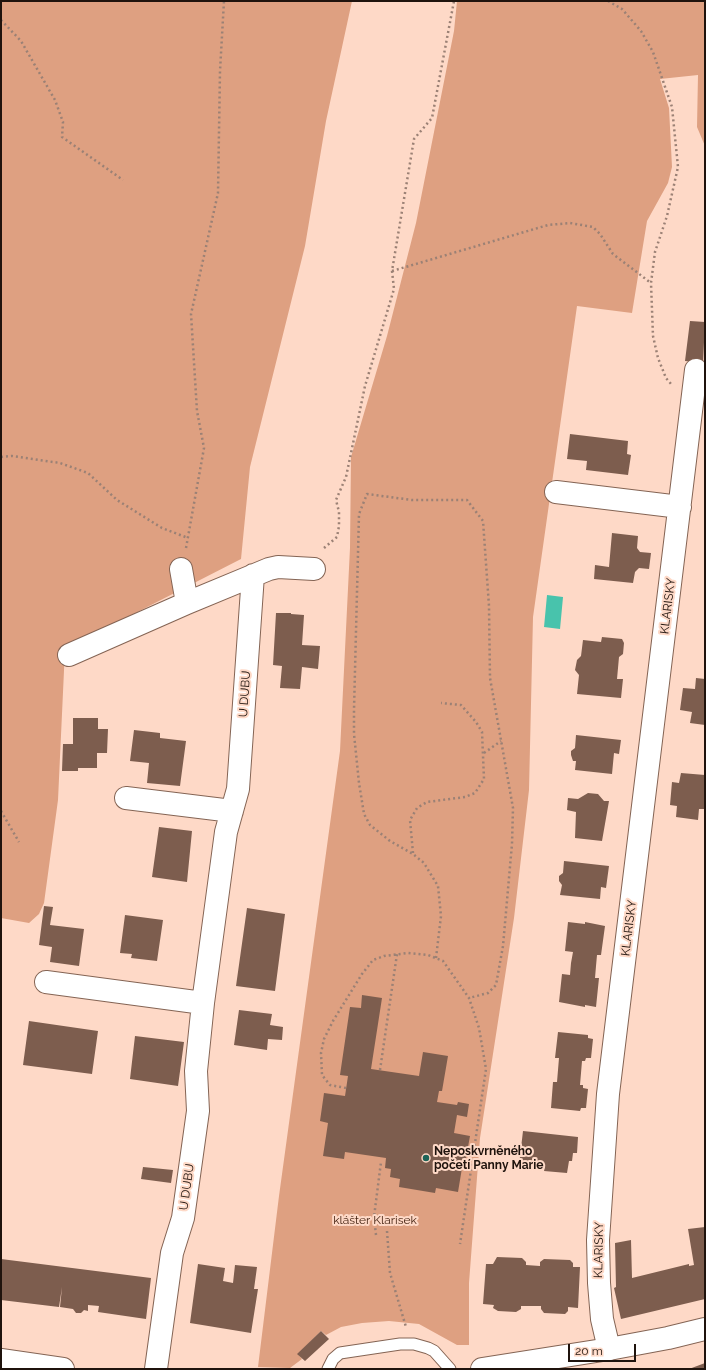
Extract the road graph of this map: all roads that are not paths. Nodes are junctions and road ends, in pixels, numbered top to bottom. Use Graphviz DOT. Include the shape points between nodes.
graph roads {
  1 [pos="696,370"];
  2 [pos="556,492"];
  3 [pos="680,507"];
  4 [pos="318,560"];
  5 [pos="180,569"];
  6 [pos="253,575"];
  7 [pos="187,603"];
  8 [pos="69,656"];
  9 [pos="126,798"];
  10 [pos="232,811"];
  11 [pos="46,982"];
  12 [pos="203,1003"];
  13 [pos="705,1329"];
  14 [pos="609,1349"];
  15 [pos="1,1360"];
  16 [pos="63,1369"];
  17 [pos="156,1369"];
  18 [pos="328,1369"];
  19 [pos="450,1369"];
  20 [pos="482,1369"];
  1 -- 3 [label="street, KLARISKY"];
  2 -- 3 [label="street"];
  3 -- 14 [label="street, KLARISKY" via="608,1094 598,1247 602,1320"];
  4 -- 6 [label="street" via="278,567"];
  5 -- 7 [label="street"];
  6 -- 7 [label="street"];
  6 -- 10 [label="street, U DUBU" via="238,789"];
  7 -- 8 [label="street"];
  9 -- 10 [label="street"];
  10 -- 12 [label="street, U DUBU" via="226,832"];
  11 -- 12 [label="street"];
  12 -- 17 [label="street, U DUBU" via="196,1071 198,1111 183,1218 172,1253"];
  13 -- 14 [label="street"];
  14 -- 20 [label="street"];
  15 -- 16 [label="street"];
  18 -- 19 [label="lane" via="333,1358 340,1353 414,1344 434,1351"];
}
